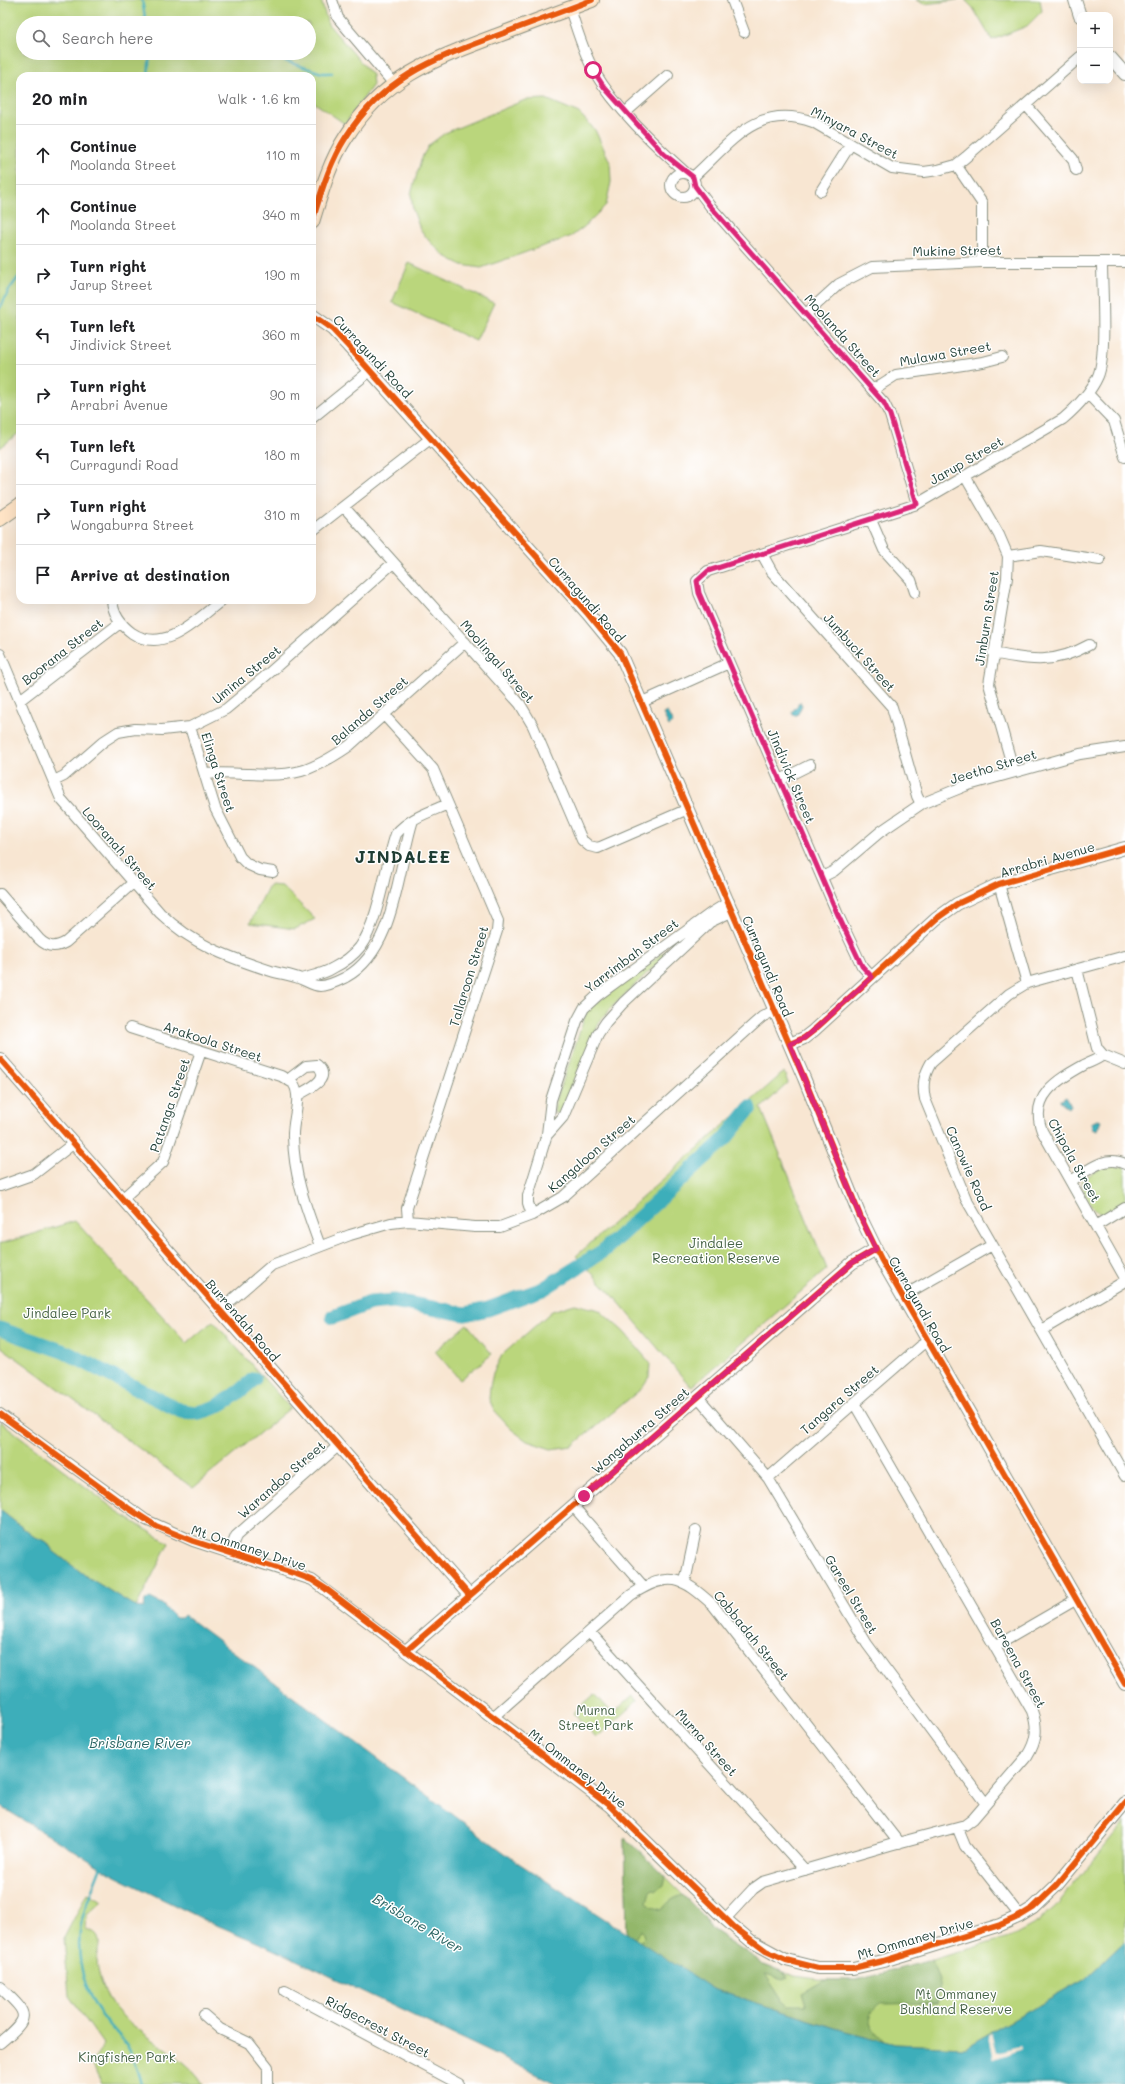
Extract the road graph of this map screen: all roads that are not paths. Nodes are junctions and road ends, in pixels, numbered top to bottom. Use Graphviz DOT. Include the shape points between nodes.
graph roads {
  1 [pos="332,0"];
  2 [pos="592,0"];
  3 [pos="732,0"];
  4 [pos="1075,0"];
  5 [pos="570,8"];
  6 [pos="1079,12"];
  7 [pos="744,32"];
  8 [pos="1077,60"];
  9 [pos="1113,60"];
  10 [pos="1125,74"];
  11 [pos="668,75"];
  12 [pos="394,84"];
  13 [pos="1026,105"];
  14 [pos="626,112"];
  15 [pos="850,145"];
  16 [pos="664,154"];
  17 [pos="956,165"];
  18 [pos="1076,170"];
  19 [pos="691,179"];
  20 [pos="672,181"];
  21 [pos="821,191"];
  22 [pos="688,196"];
  23 [pos="710,206"];
  24 [pos="316,209"];
  25 [pos="982,262"];
  26 [pos="1125,262"];
  27 [pos="1102,263"];
  28 [pos="806,314"];
  29 [pos="316,318"];
  30 [pos="1002,357"];
  31 [pos="370,371"];
  32 [pos="874,390"];
  33 [pos="1088,394"];
  34 [pos="316,415"];
  35 [pos="430,439"];
  36 [pos="1125,457"];
  37 [pos="965,476"];
  38 [pos="917,504"];
  39 [pos="344,507"];
  40 [pos="16,508"];
  41 [pos="2,519"];
  42 [pos="871,520"];
  43 [pos="316,528"];
  44 [pos="762,554"];
  45 [pos="1008,556"];
  46 [pos="1100,560"];
  47 [pos="393,563"];
  48 [pos="697,581"];
  49 [pos="915,592"];
  50 [pos="113,604"];
  51 [pos="217,604"];
  52 [pos="120,623"];
  53 [pos="465,642"];
  54 [pos="1089,645"];
  55 [pos="994,653"];
  56 [pos="0,654"];
  57 [pos="729,663"];
  58 [pos="20,700"];
  59 [pos="642,702"];
  60 [pos="384,715"];
  61 [pos="190,727"];
  62 [pos="1125,747"];
  63 [pos="810,765"];
  64 [pos="1014,772"];
  65 [pos="206,774"];
  66 [pos="780,780"];
  67 [pos="54,781"];
  68 [pos="448,804"];
  69 [pos="921,804"];
  70 [pos="688,809"];
  71 [pos="413,820"];
  72 [pos="1125,848"];
  73 [pos="273,872"];
  74 [pos="822,877"];
  75 [pos="134,882"];
  76 [pos="999,884"];
  77 [pos="0,894"];
  78 [pos="731,906"];
  79 [pos="1125,956"];
  80 [pos="1077,969"];
  81 [pos="872,977"];
  82 [pos="301,979"];
  83 [pos="1026,983"];
  84 [pos="775,1010"];
  85 [pos="130,1028"];
  86 [pos="790,1044"];
  87 [pos="201,1052"];
  88 [pos="1103,1055"];
  89 [pos="0,1059"];
  90 [pos="1125,1064"];
  91 [pos="289,1079"];
  92 [pos="298,1094"];
  93 [pos="546,1138"];
  94 [pos="74,1143"];
  95 [pos="1125,1164"];
  96 [pos="1071,1182"];
  97 [pos="0,1186"];
  98 [pos="122,1199"];
  99 [pos="1125,1208"];
  100 [pos="532,1215"];
  101 [pos="408,1221"];
  102 [pos="1097,1225"];
  103 [pos="992,1245"];
  104 [pos="320,1246"];
  105 [pos="876,1249"];
  106 [pos="1125,1278"];
  107 [pos="1125,1281"];
  108 [pos="903,1296"];
  109 [pos="220,1310"];
  110 [pos="1042,1330"];
  111 [pos="929,1341"];
  112 [pos="698,1397"];
  113 [pos="854,1403"];
  114 [pos="0,1414"];
  115 [pos="338,1446"];
  116 [pos="1125,1476"];
  117 [pos="768,1478"];
  118 [pos="573,1506"];
  119 [pos="696,1530"];
  120 [pos="229,1553"];
  121 [pos="685,1582"];
  122 [pos="644,1587"];
  123 [pos="469,1595"];
  124 [pos="1077,1599"];
  125 [pos="590,1632"];
  126 [pos="996,1646"];
  127 [pos="406,1651"];
  128 [pos="1125,1684"];
  129 [pos="493,1717"];
  130 [pos="1125,1803"];
  131 [pos="986,1804"];
  132 [pos="958,1829"];
  133 [pos="899,1843"];
  134 [pos="805,1870"];
  135 [pos="1020,1916"];
  136 [pos="725,1919"];
  137 [pos="0,1987"];
  138 [pos="285,1991"];
  139 [pos="204,2015"];
  140 [pos="0,2043"];
  141 [pos="268,2084"];
  142 [pos="459,2084"];
  1 -- 12 [label="street" via="338,18"];
  2 -- 5 [label="main road"];
  3 -- 7 [label="street"];
  4 -- 6 [label="street"];
  5 -- 12 [label="main road" via="436,58"];
  5 -- 14 [label="street, Moolanda Street" via="593,70"];
  8 -- 13 [label="street, Minyara Street"];
  9 -- 10 [label="street"];
  11 -- 14 [label="street"];
  12 -- 24 [label="main road" via="376,100 346,137 326,177"];
  13 -- 17 [label="street, Minyara Street"];
  13 -- 18 [label="street" via="1073,159"];
  14 -- 16 [label="street, Moolanda Street"];
  15 -- 17 [label="street, Minyara Street" via="892,168 911,172"];
  15 -- 19 [label="street, Minyara Street" via="813,122 801,118 774,117 748,127"];
  15 -- 21 [label="street"];
  16 -- 19 [label="street, Moolanda Street"];
  16 -- 20 [label="street, Moolanda Street"];
  17 -- 25 [label="street" via="982,203"];
  19 -- 20 [label="street" via="676,175"];
  19 -- 22 [label="street"];
  19 -- 23 [label="street, Moolanda Street"];
  20 -- 22 [label="street" via="674,193"];
  22 -- 23 [label="street, Moolanda Street"];
  23 -- 28 [label="street, Moolanda Street"];
  25 -- 27 [label="street, Mukine Street"];
  25 -- 28 [label="street, Mukine Street" via="872,267 854,274 839,284"];
  26 -- 27 [label="street, Mukine Street"];
  27 -- 33 [label="street, Jarup Street" via="1101,360 1098,375"];
  28 -- 32 [label="street, Moolanda Street"];
  29 -- 31 [label="street, Curragundi Road" via="332,330"];
  30 -- 32 [label="street, Mulawa Street" via="896,375"];
  31 -- 34 [label="street"];
  31 -- 35 [label="street, Curragundi Road"];
  32 -- 38 [label="street, Moolanda Street" via="890,415"];
  33 -- 36 [label="street" via="1114,420"];
  33 -- 37 [label="street, Jarup Street" via="1063,418"];
  35 -- 39 [label="street"];
  35 -- 59 [label="street, Curragundi Road" via="611,640 625,662"];
  37 -- 38 [label="street, Jarup Street"];
  37 -- 45 [label="street, Jimburn Street" via="999,535"];
  38 -- 42 [label="street, Jarup Street"];
  39 -- 43 [label="street"];
  39 -- 47 [label="street, Moolingal Street"];
  40 -- 41 [label="main road"];
  42 -- 44 [label="street, Jarup Street"];
  42 -- 49 [label="street" via="884,550 911,580"];
  44 -- 48 [label="street, Jarup Street" via="708,571"];
  44 -- 69 [label="street, Jumbuck Street" via="772,572 892,707"];
  45 -- 46 [label="street" via="1041,551"];
  45 -- 55 [label="street, Jimburn Street" via="1008,578"];
  47 -- 53 [label="street, Moolingal Street"];
  47 -- 61 [label="street, Umina Street" via="238,701"];
  48 -- 57 [label="street, Jindivick Street" via="699,593"];
  50 -- 52 [label="street"];
  51 -- 52 [label="street" via="174,636 165,639 145,639 127,630"];
  52 -- 58 [label="street, Boorana Street"];
  53 -- 60 [label="street, Balanda Street"];
  53 -- 70 [label="street, Moolingal Street" via="520,704 579,834 589,846 598,848"];
  54 -- 55 [label="street" via="1076,652 1049,659 1024,659"];
  55 -- 64 [label="street, Jimburn Street" via="989,684"];
  56 -- 58 [label="street, Looranah Street"];
  57 -- 59 [label="street"];
  57 -- 66 [label="street, Jindivick Street"];
  58 -- 67 [label="street, Looranah Street"];
  59 -- 70 [label="street, Curragundi Road"];
  60 -- 65 [label="street, Balanda Street" via="349,746 303,772 276,775 219,772"];
  60 -- 68 [label="street, Tallaroon Street" via="433,769"];
  61 -- 65 [label="street, Elinga Street"];
  61 -- 67 [label="street, Umina Street" via="118,732 104,740 64,776"];
  62 -- 64 [label="street, Jeetho Street" via="1080,754"];
  63 -- 66 [label="street"];
  64 -- 69 [label="street, Jeetho Street" via="965,786"];
  65 -- 73 [label="street, Elinga Street" via="215,808 240,857 247,864 260,870"];
  66 -- 74 [label="street, Jindivick Street"];
  67 -- 75 [label="street, Looranah Street" via="61,799"];
  68 -- 71 [label="street"];
  68 -- 101 [label="street, Tallaroon Street" via="498,921 497,931 407,1208"];
  69 -- 74 [label="street, Jeetho Street" via="880,832 834,871"];
  70 -- 78 [label="street, Curragundi Road"];
  71 -- 82 [label="street" via="396,834 372,920 359,949 332,969"];
  71 -- 82 [label="street, Looranah Street" via="380,943 366,962 338,982 319,986"];
  72 -- 76 [label="street, Arrabri Avenue"];
  74 -- 81 [label="street, Jindivick Street" via="856,956"];
  75 -- 77 [label="street" via="66,942 53,947 39,940"];
  75 -- 82 [label="street, Looranah Street" via="160,913 189,938 234,959"];
  76 -- 81 [label="street, Arrabri Avenue" via="957,904 936,919"];
  76 -- 83 [label="street"];
  78 -- 84 [label="street, Curragundi Road"];
  78 -- 93 [label="street, Yarrimbah Street" via="710,922 606,1022 598,1034 563,1117"];
  78 -- 93 [label="street, Yarrimbah Street" via="684,932 584,1008 577,1021 551,1100"];
  79 -- 80 [label="street, Canowie Road"];
  80 -- 83 [label="street, Canowie Road"];
  80 -- 88 [label="street" via="1097,1048"];
  81 -- 86 [label="street, Arrabri Avenue" via="813,1031"];
  83 -- 103 [label="street, Canowie Road" via="1009,994 939,1055 925,1073 922,1088 966,1199"];
  84 -- 86 [label="street, Curragundi Road"];
  84 -- 100 [label="street, Kangaloon Street" via="754,1024 563,1197"];
  85 -- 87 [label="street, Arakoola Street"];
  86 -- 105 [label="street, Curragundi Road"];
  87 -- 91 [label="street, Arakoola Street"];
  87 -- 98 [label="street, Patanga Street" via="163,1162"];
  88 -- 90 [label="street"];
  88 -- 96 [label="street, Chipala Street" via="1061,1077 1043,1096 1040,1105 1038,1119 1042,1131"];
  89 -- 94 [label="street, Burrendah Road"];
  91 -- 92 [label="street" via="295,1084"];
  91 -- 92 [label="street" via="310,1065 317,1065 321,1070 320,1081"];
  92 -- 104 [label="street" via="293,1124 294,1163"];
  93 -- 100 [label="street, Yarrimbah Street" via="528,1196"];
  94 -- 97 [label="street" via="34,1174"];
  94 -- 98 [label="street, Burrendah Road"];
  95 -- 96 [label="street" via="1120,1161 1103,1162"];
  96 -- 102 [label="street, Chipala Street"];
  98 -- 109 [label="street, Burrendah Road"];
  99 -- 102 [label="street"];
  100 -- 101 [label="street, Kangaloon Street" via="497,1227"];
  101 -- 104 [label="street, Kangaloon Street" via="390,1223"];
  102 -- 106 [label="street, Chipala Street"];
  103 -- 108 [label="street"];
  103 -- 110 [label="street, Canowie Road"];
  104 -- 109 [label="street, Kangaloon Street" via="272,1265"];
  105 -- 108 [label="street, Curragundi Road"];
  105 -- 112 [label="street, Wongaburra Street" via="852,1263"];
  107 -- 110 [label="street"];
  108 -- 111 [label="street, Curragundi Road"];
  109 -- 115 [label="street, Burrendah Road"];
  110 -- 116 [label="street, Canowie Road"];
  111 -- 113 [label="street, Tangara Street"];
  111 -- 124 [label="street, Curragundi Road"];
  112 -- 117 [label="street, Gareel Street"];
  112 -- 118 [label="street, Wongaburra Street"];
  113 -- 117 [label="street, Tangara Street"];
  113 -- 126 [label="street, Bareena Street"];
  114 -- 120 [label="street, Mt Ommaney Drive" via="146,1520 193,1541"];
  115 -- 120 [label="street, Warandoo Street" via="236,1536"];
  115 -- 123 [label="street, Burrendah Road"];
  117 -- 131 [label="street, Gareel Street" via="868,1644"];
  118 -- 122 [label="street"];
  118 -- 123 [label="street, Wongaburra Street"];
  119 -- 121 [label="street"];
  120 -- 127 [label="street, Mt Ommaney Drive" via="312,1580"];
  121 -- 122 [label="street" via="665,1580"];
  121 -- 133 [label="street, Cobbadah Street" via="714,1605"];
  122 -- 125 [label="street"];
  123 -- 127 [label="street, Wongaburra Street"];
  124 -- 126 [label="street"];
  124 -- 128 [label="street, Curragundi Road"];
  125 -- 129 [label="street"];
  125 -- 134 [label="street, Murna Street"];
  126 -- 131 [label="street, Bareena Street" via="1032,1711 1036,1735 1034,1745 1027,1756"];
  127 -- 129 [label="street, Mt Ommaney Drive"];
  129 -- 136 [label="street, Mt Ommaney Drive" via="610,1806"];
  130 -- 135 [label="street, Mt Ommaney Drive" via="1058,1885 1033,1908"];
  131 -- 132 [label="street, Bareena Street" via="974,1820"];
  132 -- 133 [label="street, Bareena Street"];
  132 -- 135 [label="street" via="965,1846"];
  133 -- 134 [label="street, Bareena Street"];
  134 -- 136 [label="street, Bareena Street" via="763,1882"];
  135 -- 136 [label="street, Mt Ommaney Drive" via="1000,1925 853,1968 818,1968 786,1960 751,1941"];
  137 -- 140 [label="street" via="20,2008 24,2017 21,2025"];
  138 -- 142 [label="street, Ridgecrest Street"];
  139 -- 141 [label="street" via="220,2029 249,2043 268,2067"];
}
